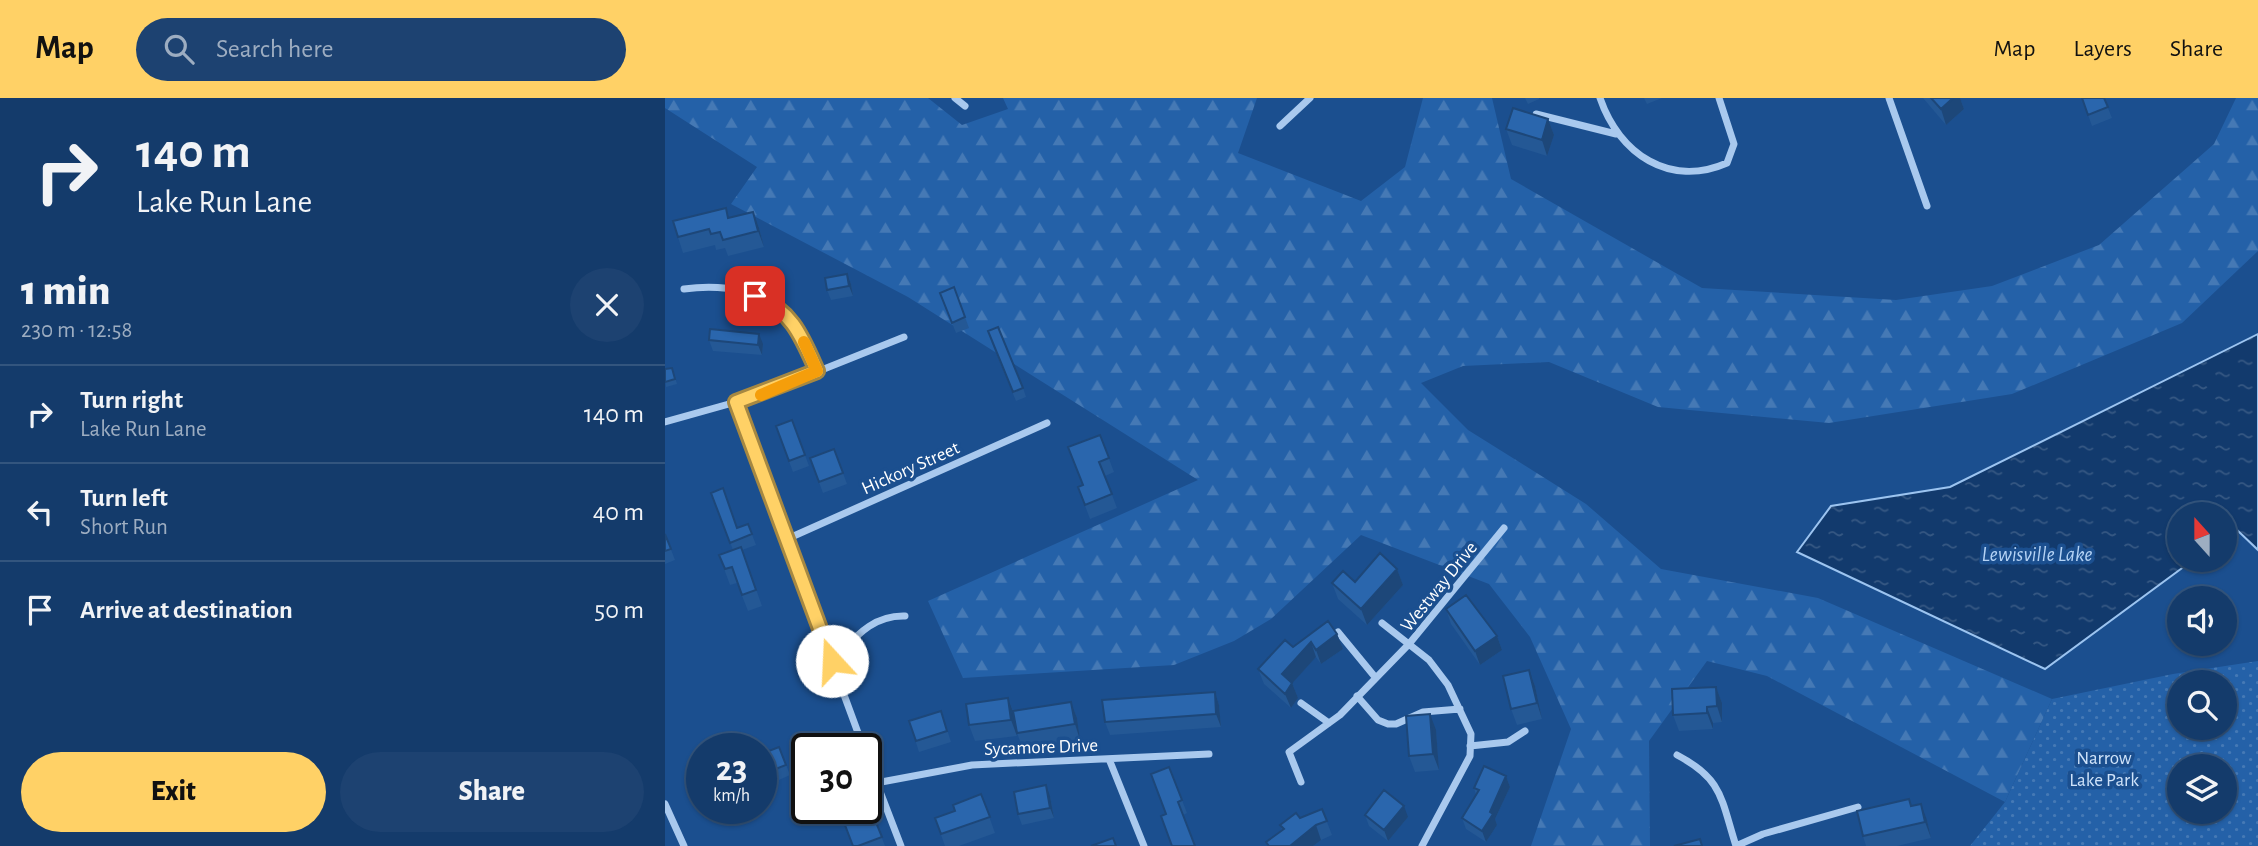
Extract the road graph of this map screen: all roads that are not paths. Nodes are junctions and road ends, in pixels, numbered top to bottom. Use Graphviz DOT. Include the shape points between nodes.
graph roads {
  1 [pos="954,98"];
  2 [pos="1310,98"];
  3 [pos="1600,98"];
  4 [pos="1719,98"];
  5 [pos="1889,98"];
  6 [pos="965,106"];
  7 [pos="1536,114"];
  8 [pos="1280,126"];
  9 [pos="1616,134"];
  10 [pos="1927,206"];
  11 [pos="684,289"];
  12 [pos="904,337"];
  13 [pos="817,371"];
  14 [pos="736,402"];
  15 [pos="665,422"];
  16 [pos="1047,423"];
  17 [pos="1504,528"];
  18 [pos="787,539"];
  19 [pos="905,616"];
  20 [pos="1382,624"];
  21 [pos="1338,632"];
  22 [pos="1409,644"];
  23 [pos="832,661"];
  24 [pos="1375,677"];
  25 [pos="1357,696"];
  26 [pos="1301,704"];
  27 [pos="1460,709"];
  28 [pos="1329,723"];
  29 [pos="1525,731"];
  30 [pos="858,733"];
  31 [pos="1470,746"];
  32 [pos="1209,754"];
  33 [pos="1677,755"];
  34 [pos="1109,759"];
  35 [pos="882,782"];
  36 [pos="1301,782"];
  37 [pos="882,798"];
  38 [pos="665,804"];
  39 [pos="1858,807"];
  40 [pos="684,846"];
  41 [pos="901,846"];
  42 [pos="1144,846"];
  43 [pos="1422,846"];
  44 [pos="1736,846"];
  1 -- 6 [label="street"];
  2 -- 8 [label="street"];
  3 -- 9 [label="street"];
  4 -- 9 [label="street" via="1734,144 1727,163 1705,173 1680,173 1653,165"];
  5 -- 10 [label="street"];
  7 -- 9 [label="street"];
  11 -- 13 [label="street" via="719,286 771,302 795,323"];
  12 -- 13 [label="street"];
  13 -- 14 [label="street"];
  14 -- 15 [label="street"];
  14 -- 18 [label="street"];
  16 -- 18 [label="street, Hickory Street"];
  17 -- 22 [label="street, Westway Drive"];
  18 -- 23 [label="street"];
  19 -- 23 [label="street" via="875,620"];
  20 -- 22 [label="street"];
  21 -- 24 [label="street"];
  22 -- 24 [label="street"];
  22 -- 27 [label="street, Westway Drive" via="1429,660"];
  23 -- 30 [label="street"];
  24 -- 25 [label="street"];
  25 -- 27 [label="street" via="1378,720 1388,724 1423,712"];
  25 -- 28 [label="street"];
  26 -- 28 [label="street"];
  27 -- 31 [label="street, Westway Drive" via="1471,734"];
  28 -- 36 [label="street" via="1289,752"];
  29 -- 31 [label="street" via="1508,742"];
  31 -- 43 [label="street" via="1470,756"];
  32 -- 34 [label="street, Sycamore Drive"];
  33 -- 44 [label="street" via="1710,777"];
  34 -- 35 [label="street, Sycamore Drive" via="972,765"];
  34 -- 42 [label="street"];
  37 -- 41 [label="street"];
  38 -- 40 [label="street"];
  39 -- 44 [label="street"];
}
